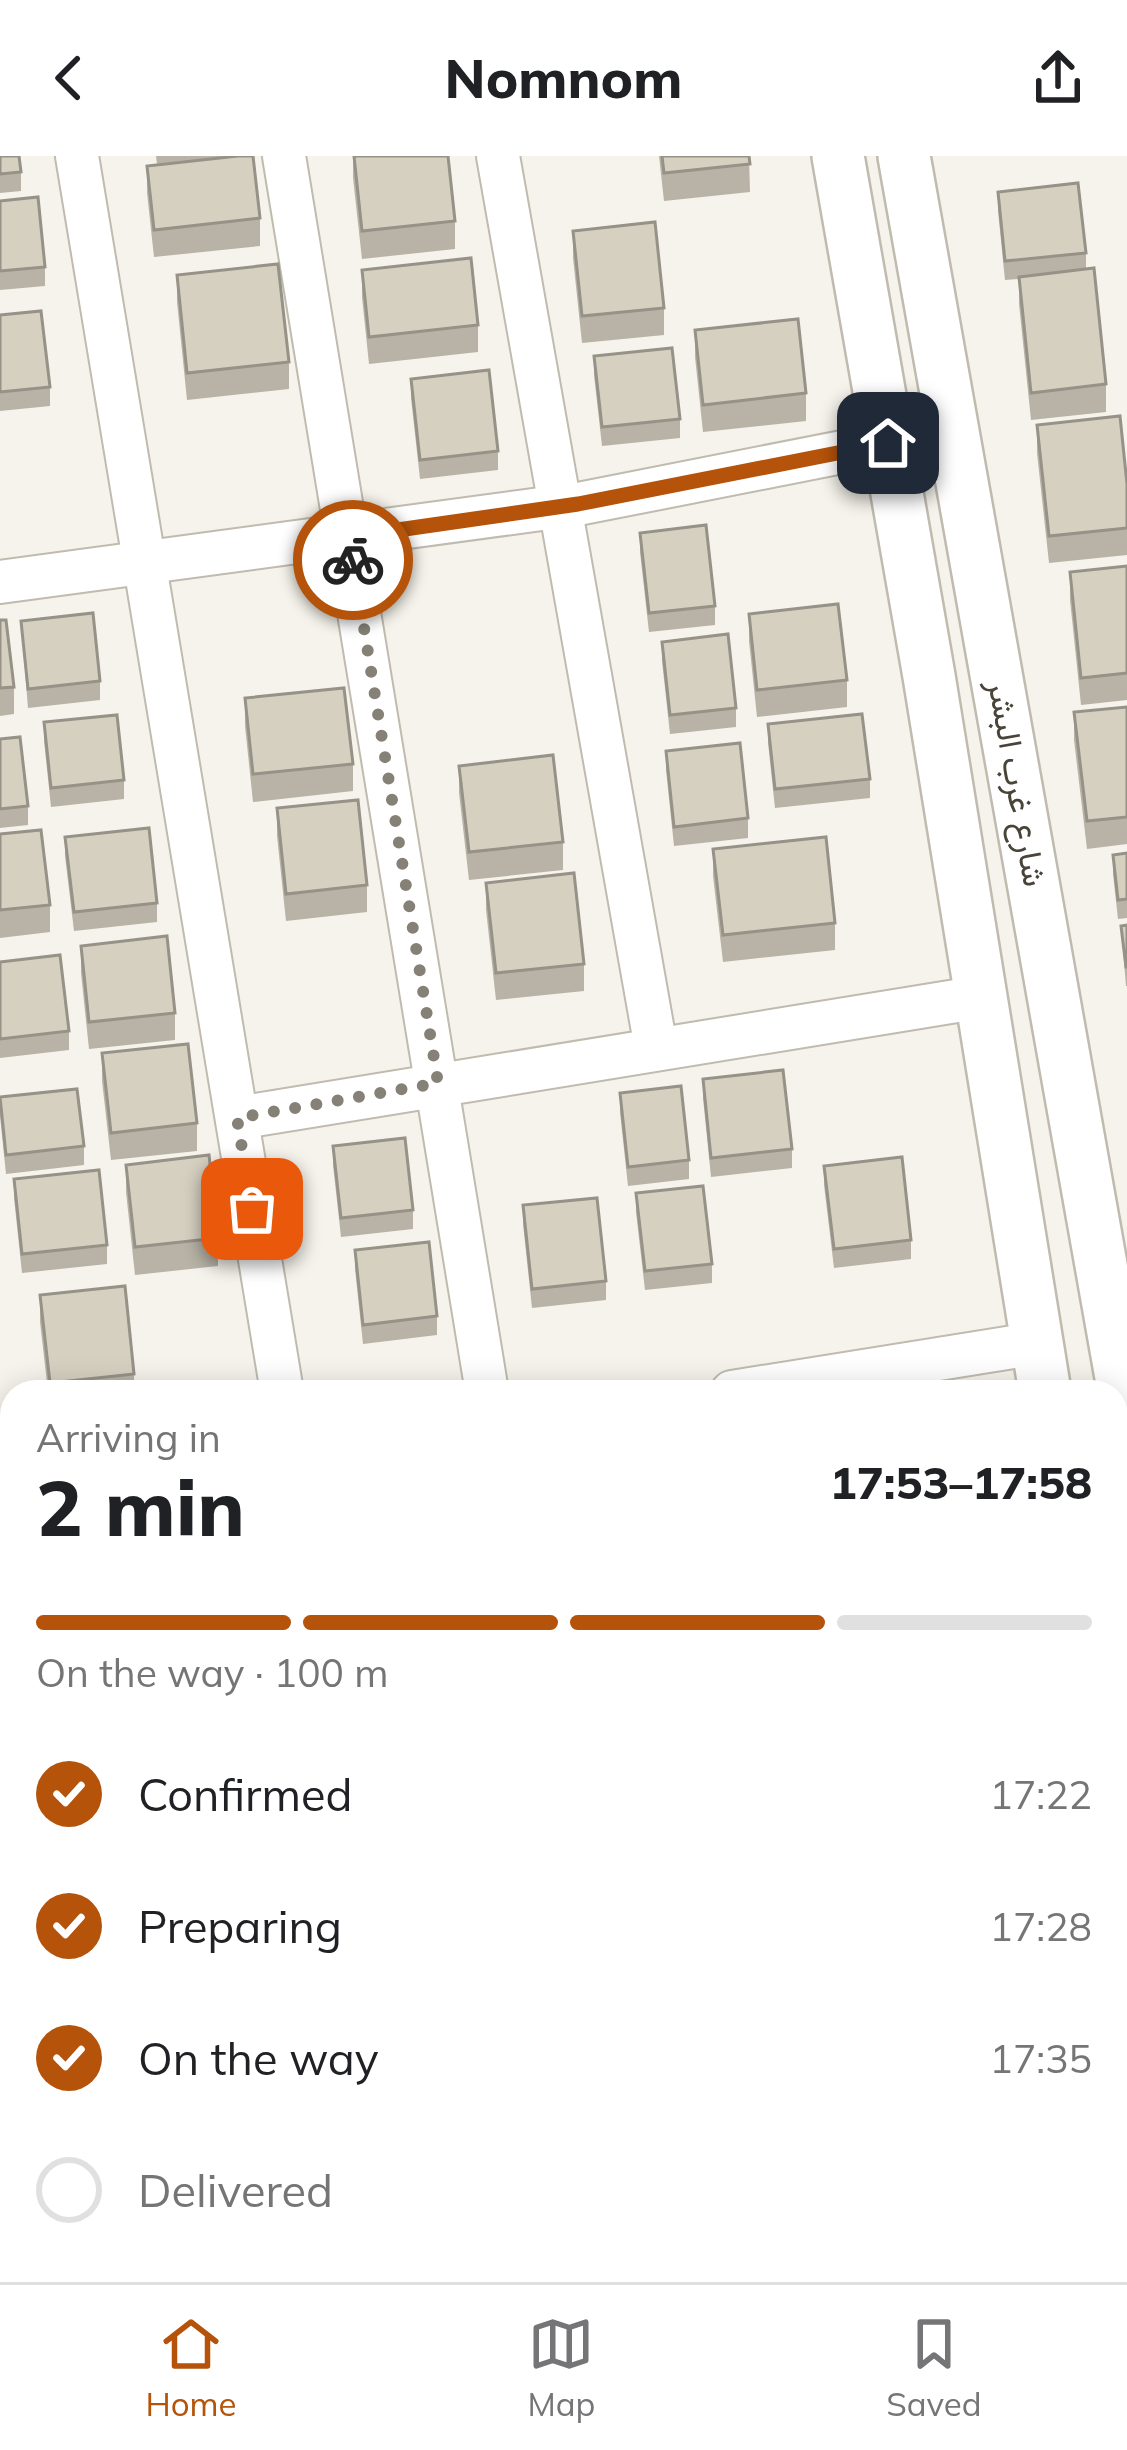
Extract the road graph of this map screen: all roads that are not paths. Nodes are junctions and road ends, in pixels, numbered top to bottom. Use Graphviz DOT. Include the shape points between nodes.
graph roads {
  1 [pos="77,156"];
  2 [pos="284,156"];
  3 [pos="498,156"];
  4 [pos="838,156"];
  5 [pos="904,156"];
  6 [pos="888,443"];
  7 [pos="561,506"];
  8 [pos="349,537"];
  9 [pos="145,565"];
  10 [pos="0,582"];
  11 [pos="981,997"];
  12 [pos="656,1048"];
  13 [pos="438,1083"];
  14 [pos="237,1118"];
  15 [pos="1041,1367"];
  16 [pos="281,1380"];
  17 [pos="485,1380"];
  18 [pos="881,1380"];
  19 [pos="1121,1380"];
  1 -- 9 [label="street"];
  2 -- 8 [label="street"];
  3 -- 7 [label="street"];
  4 -- 6 [label="street"];
  5 -- 19 [label="street, شارع غرب البشر"];
  6 -- 7 [label="street"];
  6 -- 11 [label="street"];
  7 -- 8 [label="street"];
  7 -- 12 [label="street"];
  8 -- 9 [label="street"];
  8 -- 13 [label="street"];
  9 -- 10 [label="street"];
  9 -- 14 [label="street"];
  11 -- 12 [label="street"];
  11 -- 15 [label="street"];
  12 -- 13 [label="street"];
  13 -- 14 [label="street"];
  13 -- 17 [label="street"];
  14 -- 16 [label="street"];
  15 -- 18 [label="street"];
}
